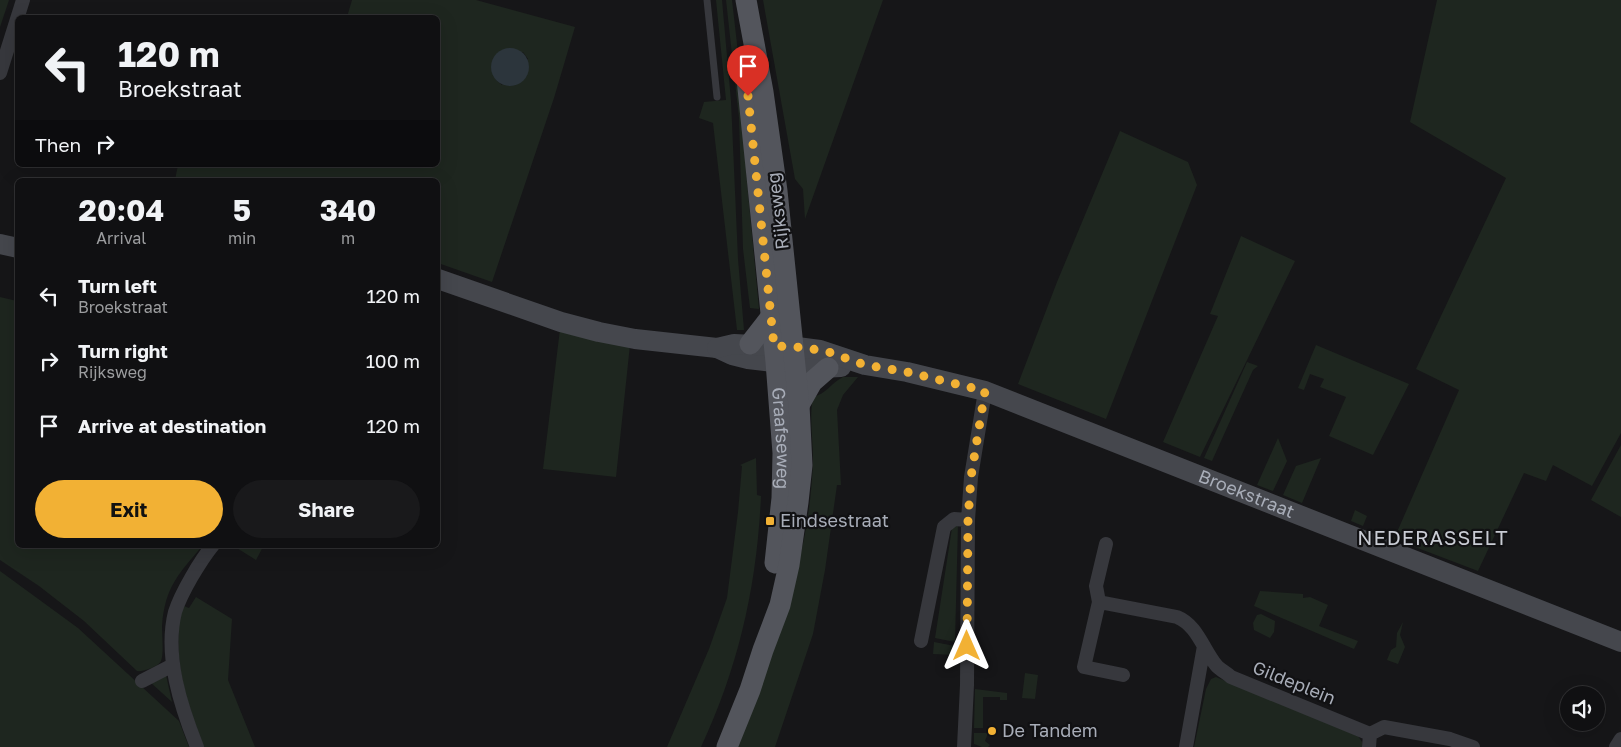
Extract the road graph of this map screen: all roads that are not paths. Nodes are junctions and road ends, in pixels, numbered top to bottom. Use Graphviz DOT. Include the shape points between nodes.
graph roads {
  1 [pos="23,0"];
  2 [pos="707,0"];
  3 [pos="740,0"];
  4 [pos="746,0"];
  5 [pos="18,15"];
  6 [pos="15,25"];
  7 [pos="0,73"];
  8 [pos="717,97"];
  9 [pos="0,244"];
  10 [pos="15,247"];
  11 [pos="440,280"];
  12 [pos="771,317"];
  13 [pos="750,344"];
  14 [pos="717,348"];
  15 [pos="785,355"];
  16 [pos="865,365"];
  17 [pos="828,368"];
  18 [pos="985,391"];
  19 [pos="799,405"];
  20 [pos="968,520"];
  21 [pos="1106,544"];
  22 [pos="210,548"];
  23 [pos="1099,602"];
  24 [pos="921,641"];
  25 [pos="1621,642"];
  26 [pos="1204,646"];
  27 [pos="763,650"];
  28 [pos="173,665"];
  29 [pos="1123,675"];
  30 [pos="142,681"];
  31 [pos="1621,739"];
  32 [pos="1369,741"];
  33 [pos="197,747"];
  34 [pos="727,747"];
  35 [pos="964,747"];
  36 [pos="1186,747"];
  37 [pos="1472,747"];
  38 [pos="1616,747"];
  1 -- 5 [label="street"];
  2 -- 8 [label="lane"];
  3 -- 12 [label="main road, Rijksweg"];
  4 -- 15 [label="main road, Rijksweg" via="775,182"];
  6 -- 7 [label="street"];
  9 -- 10 [label="main road"];
  11 -- 14 [label="main road" via="598,332"];
  12 -- 13 [label="main road"];
  12 -- 15 [label="main road, Rijksweg"];
  13 -- 14 [label="main road"];
  13 -- 15 [label="main road"];
  14 -- 15 [label="main road" via="738,357"];
  15 -- 16 [label="main road, Broekstraat" via="826,351"];
  15 -- 17 [label="main road, Broekstraat"];
  15 -- 19 [label="main road, Graafseweg"];
  15 -- 27 [label="main road, Graafseweg" via="782,498"];
  16 -- 17 [label="main road, Broekstraat"];
  16 -- 18 [label="main road, Broekstraat"];
  17 -- 19 [label="main road" via="812,382"];
  18 -- 20 [label="street" via="971,477"];
  18 -- 25 [label="main road, Broekstraat"];
  19 -- 27 [label="main road, Graafseweg" via="802,465 791,556 780,605"];
  20 -- 24 [label="street" via="954,520 944,527"];
  20 -- 35 [label="street"];
  21 -- 23 [label="street" via="1096,586"];
  22 -- 28 [label="street" via="176,610 172,629"];
  23 -- 26 [label="street, Gildeplein" via="1185,620"];
  23 -- 29 [label="street" via="1084,668"];
  26 -- 32 [label="street, Gildeplein" via="1217,666 1232,677"];
  26 -- 36 [label="street"];
  27 -- 34 [label="main road, Graafseweg"];
  28 -- 30 [label="street"];
  28 -- 33 [label="street" via="187,724"];
  31 -- 38 [label="street"];
  32 -- 37 [label="street" via="1384,727 1450,739"];
}
